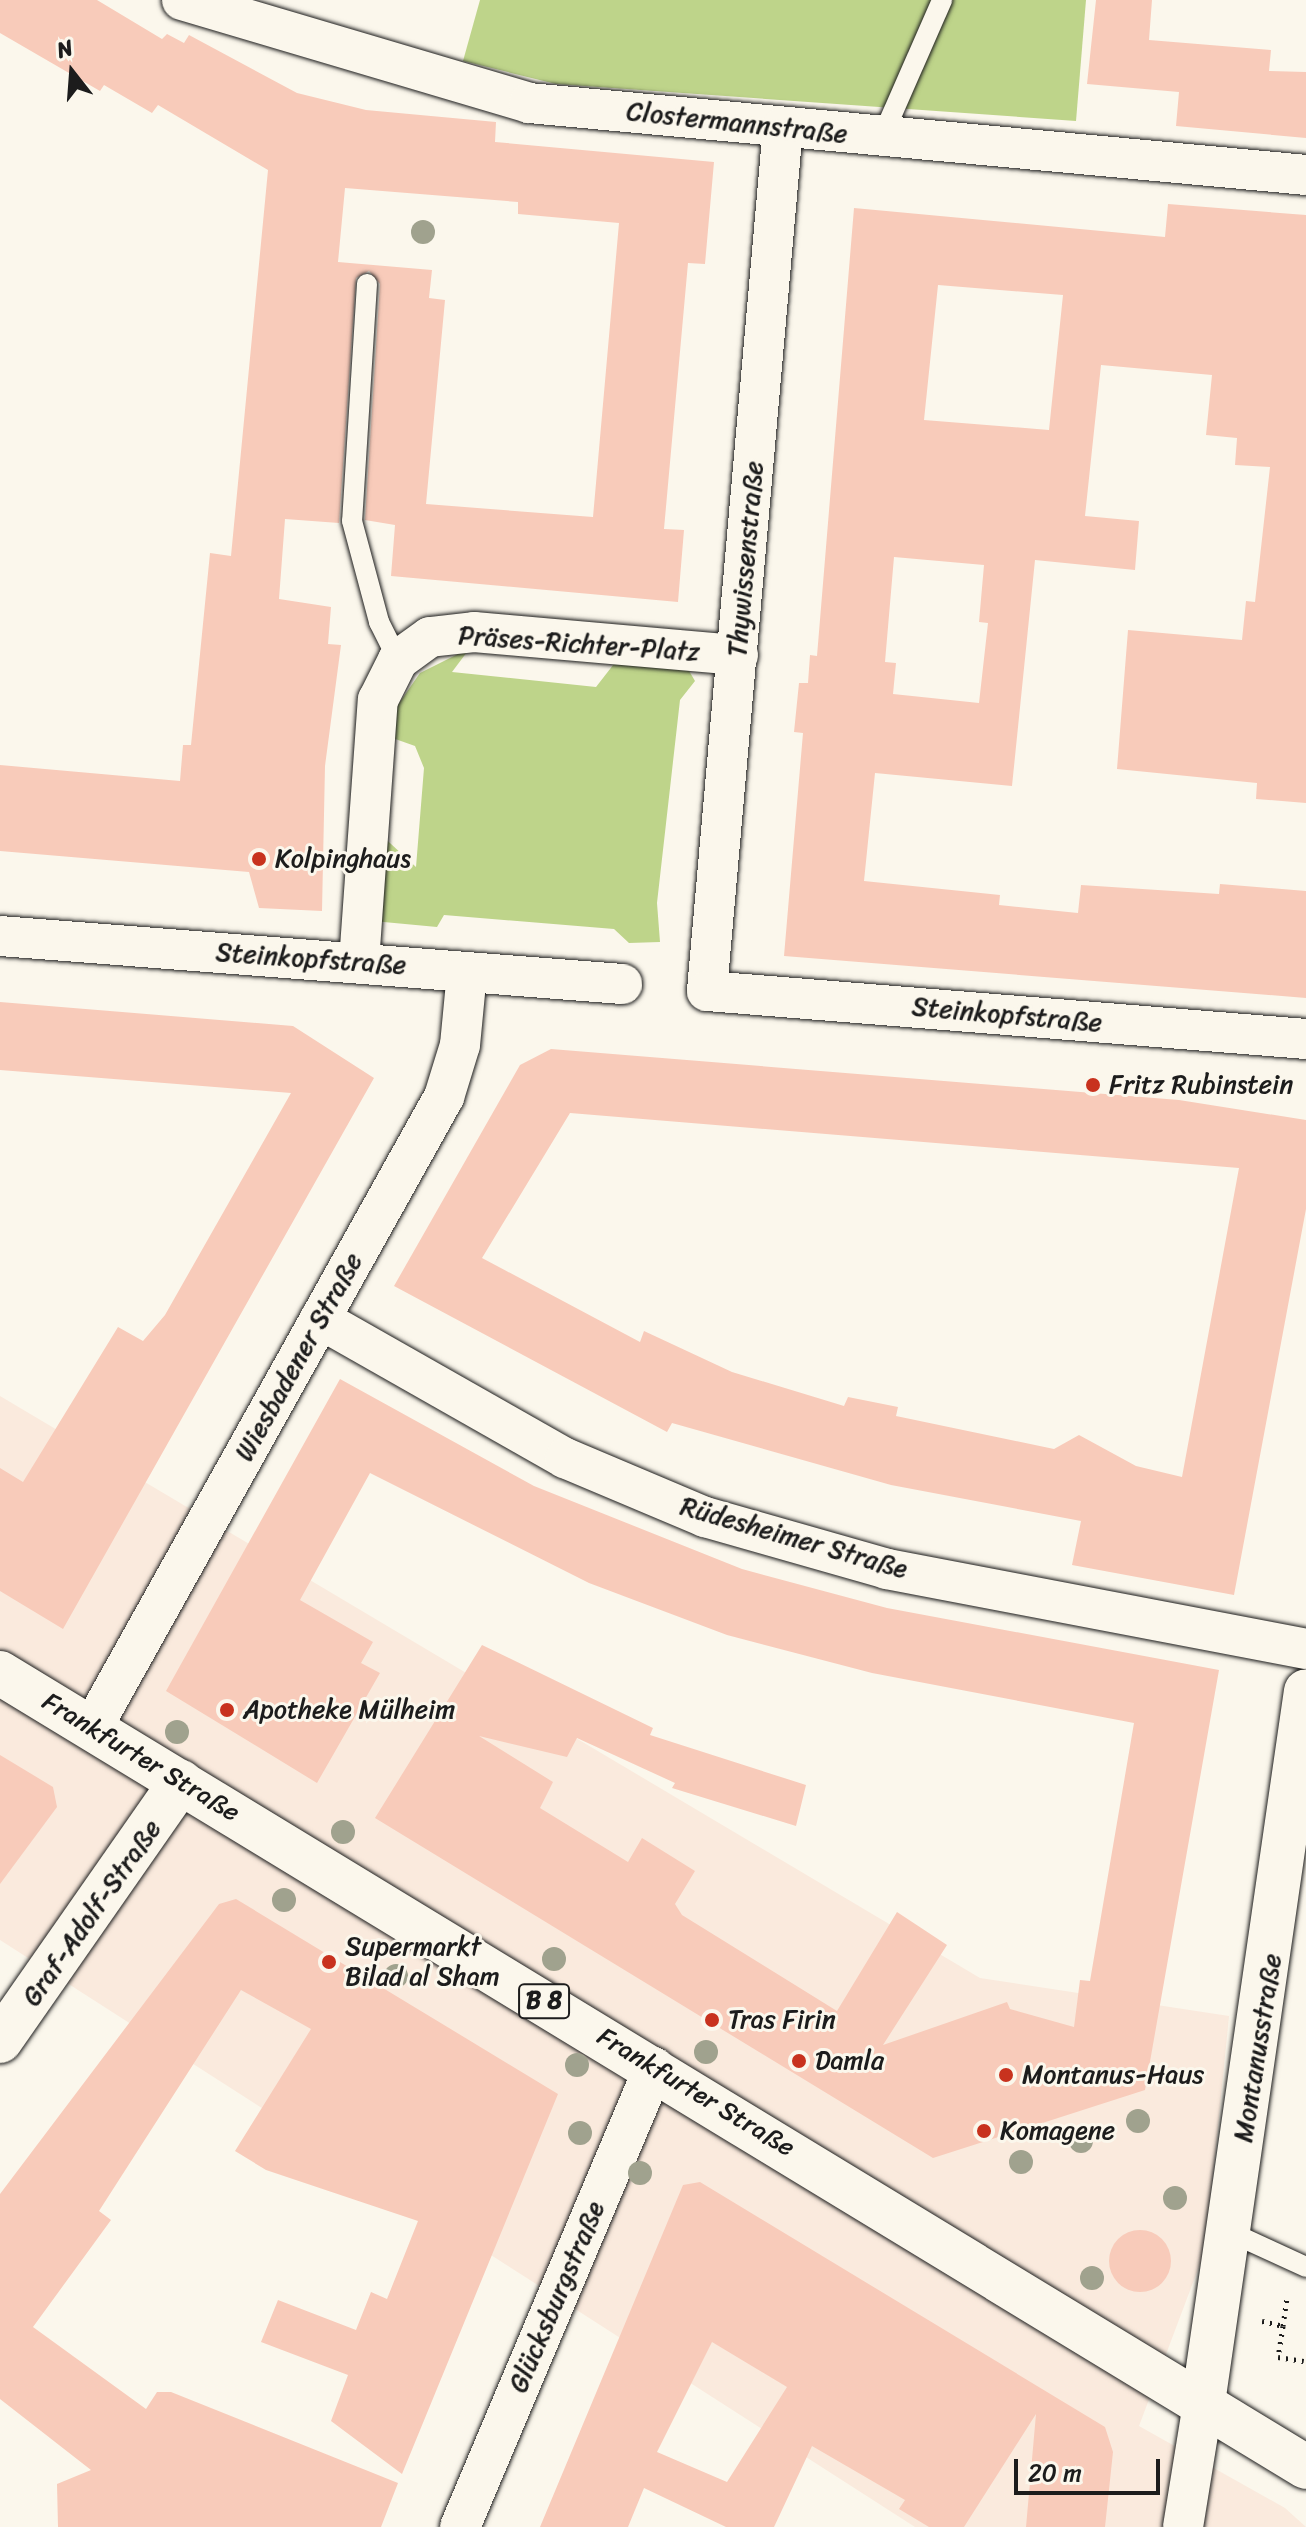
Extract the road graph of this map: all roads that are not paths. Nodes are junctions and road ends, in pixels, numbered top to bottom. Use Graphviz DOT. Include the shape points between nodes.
graph roads {
  1 [pos="182,0"];
  2 [pos="942,0"];
  3 [pos="783,127"];
  4 [pos="882,137"];
  5 [pos="1306,175"];
  6 [pos="367,284"];
  7 [pos="738,655"];
  8 [pos="398,660"];
  9 [pos="0,936"];
  10 [pos="359,962"];
  11 [pos="467,972"];
  12 [pos="622,984"];
  13 [pos="707,991"];
  14 [pos="1306,1039"];
  15 [pos="320,1319"];
  16 [pos="1306,1649"];
  17 [pos="0,1673"];
  18 [pos="1305,1705"];
  19 [pos="92,1728"];
  20 [pos="181,1782"];
  21 [pos="1298,1831"];
  22 [pos="0,2041"];
  23 [pos="654,2067"];
  24 [pos="1230,2232"];
  25 [pos="1306,2267"];
  26 [pos="1203,2403"];
  27 [pos="1306,2467"];
  28 [pos="460,2527"];
  29 [pos="1183,2527"];
  1 -- 3 [label="street, Clostermannstraße" via="529,103"];
  2 -- 4 [label="lane"];
  3 -- 4 [label="street, Clostermannstraße"];
  3 -- 7 [label="street, Thywissenstraße"];
  4 -- 5 [label="street, Clostermannstraße"];
  6 -- 8 [label="lane" via="352,521 379,622"];
  7 -- 8 [label="street, Präses-Richter-Platz" via="474,632 430,637"];
  7 -- 13 [label="street, Thywissenstraße"];
  8 -- 10 [label="street, Präses-Richter-Platz" via="378,700"];
  9 -- 10 [label="street, Steinkopfstraße"];
  10 -- 11 [label="street, Steinkopfstraße"];
  11 -- 12 [label="street, Steinkopfstraße"];
  11 -- 15 [label="street, Wiesbadener Straße" via="460,1045 444,1097"];
  13 -- 14 [label="street, Steinkopfstraße"];
  15 -- 16 [label="street, Rüdesheimer Straße" via="565,1458 705,1517 887,1569"];
  15 -- 19 [label="street, Wiesbadener Straße"];
  17 -- 19 [label="main road, Frankfurter Straße / B 8"];
  18 -- 21 [label="main road, Montanusstraße"];
  19 -- 20 [label="main road, Frankfurter Straße / B 8"];
  20 -- 22 [label="main road, Graf-Adolf-Straße"];
  20 -- 23 [label="main road, Frankfurter Straße / B 8"];
  21 -- 24 [label="main road, Montanusstraße"];
  23 -- 26 [label="main road, Frankfurter Straße / B 8"];
  23 -- 28 [label="street, Glücksburgstraße"];
  24 -- 25 [label="lane"];
  24 -- 26 [label="main road, Montanusstraße"];
  26 -- 27 [label="main road, Frankfurter Straße / B 8"];
  26 -- 29 [label="street"];
}
